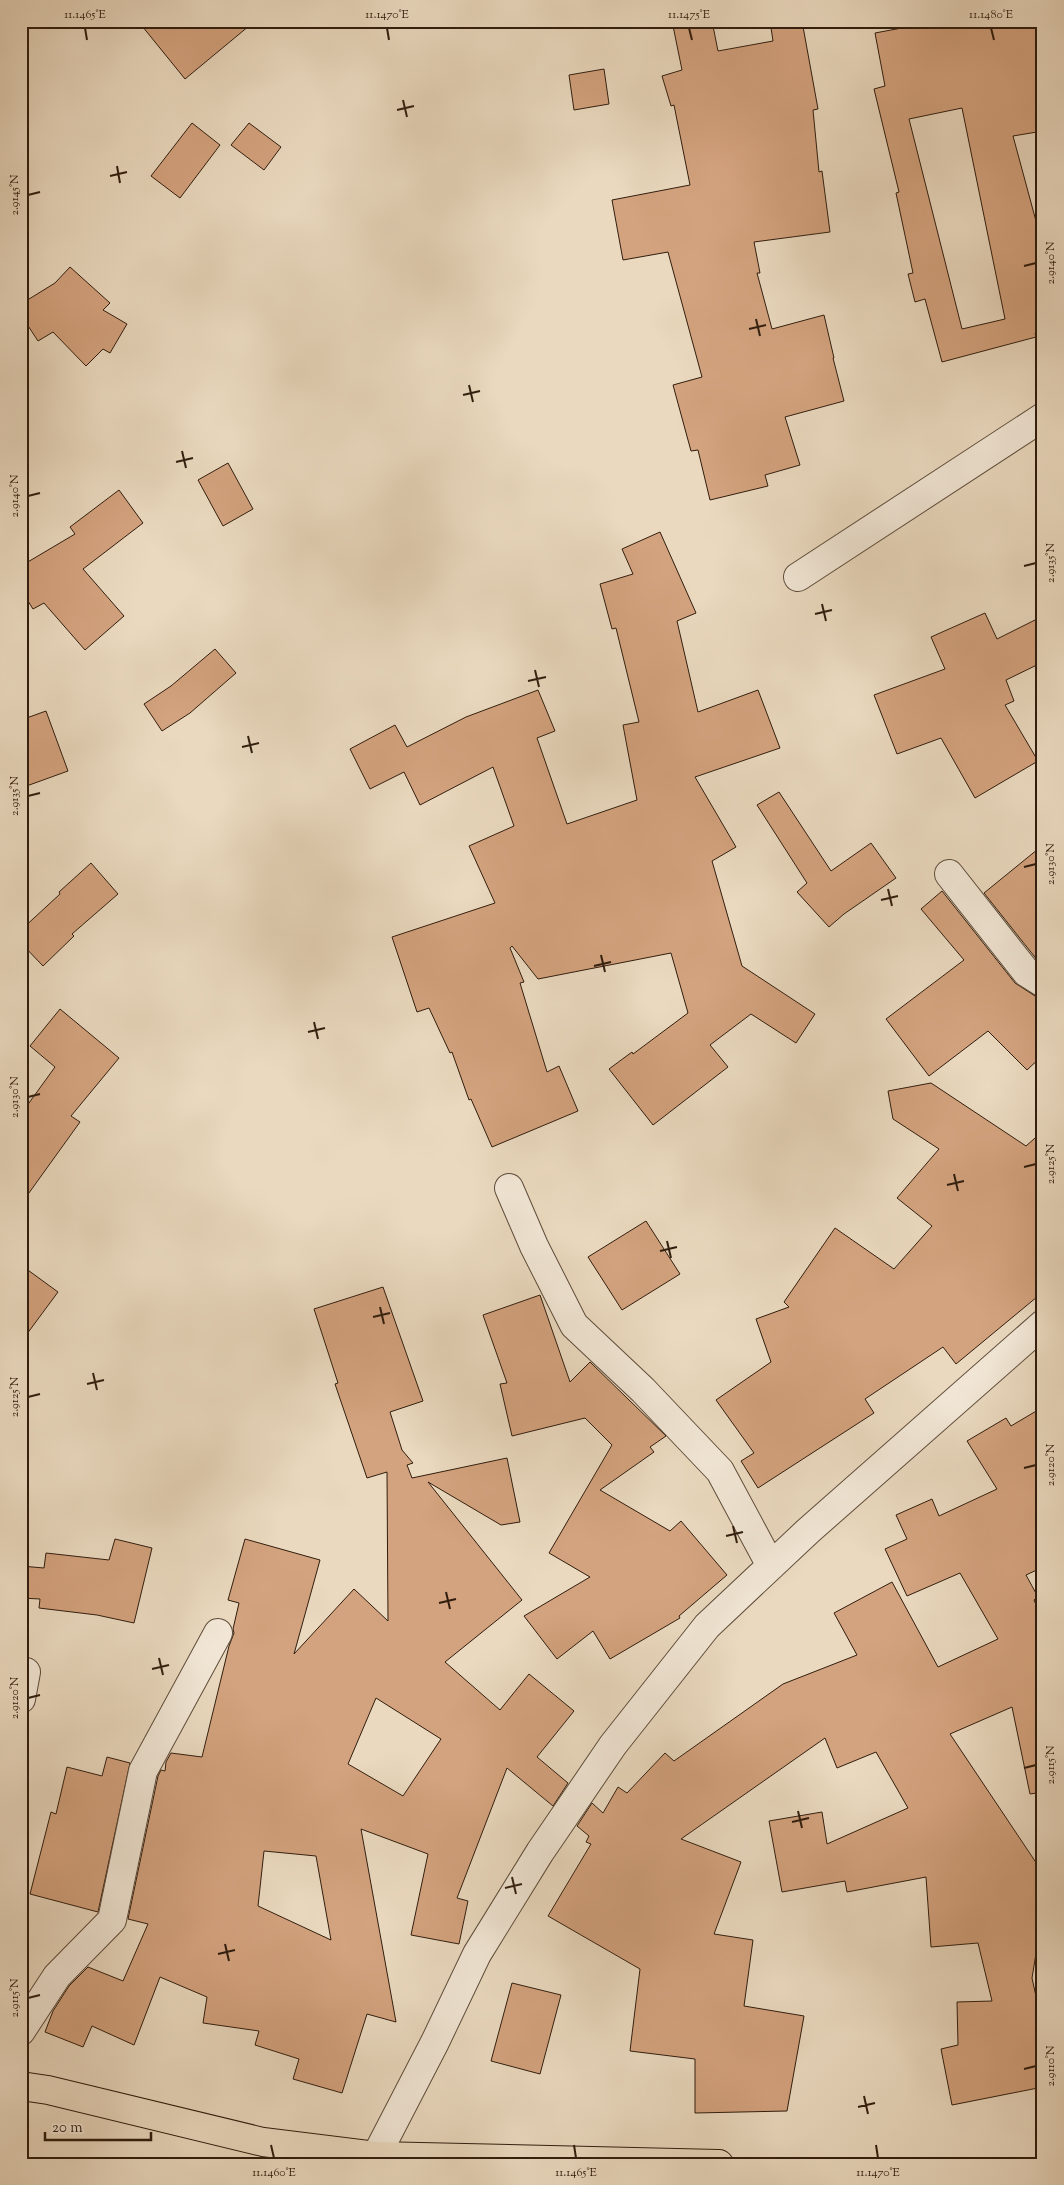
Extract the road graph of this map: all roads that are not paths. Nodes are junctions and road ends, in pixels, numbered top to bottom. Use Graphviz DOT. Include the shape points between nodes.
graph roads {
  1 [pos="1043,417"];
  2 [pos="798,577"];
  3 [pos="949,874"];
  4 [pos="1043,983"];
  5 [pos="509,1188"];
  6 [pos="1043,1324"];
  7 [pos="771,1566"];
  8 [pos="218,1633"];
  9 [pos="26,1672"];
  10 [pos="21,1699"];
  11 [pos="21,2031"];
  12 [pos="21,2086"];
  13 [pos="376,2156"];
  14 [pos="719,2164"];
  1 -- 2 [label="street"];
  3 -- 4 [label="street" via="1027,973"];
  5 -- 7 [label="street" via="574,1325 643,1390 720,1470"];
  6 -- 7 [label="street"];
  7 -- 13 [label="street" via="707,1626 613,1744 540,1852 477,1954"];
  8 -- 11 [label="street" via="143,1771 112,1920 57,1976"];
  9 -- 10 [label="street"];
  12 -- 13 [label="highway" via="263,2142"];
  13 -- 14 [label="highway"];
}
